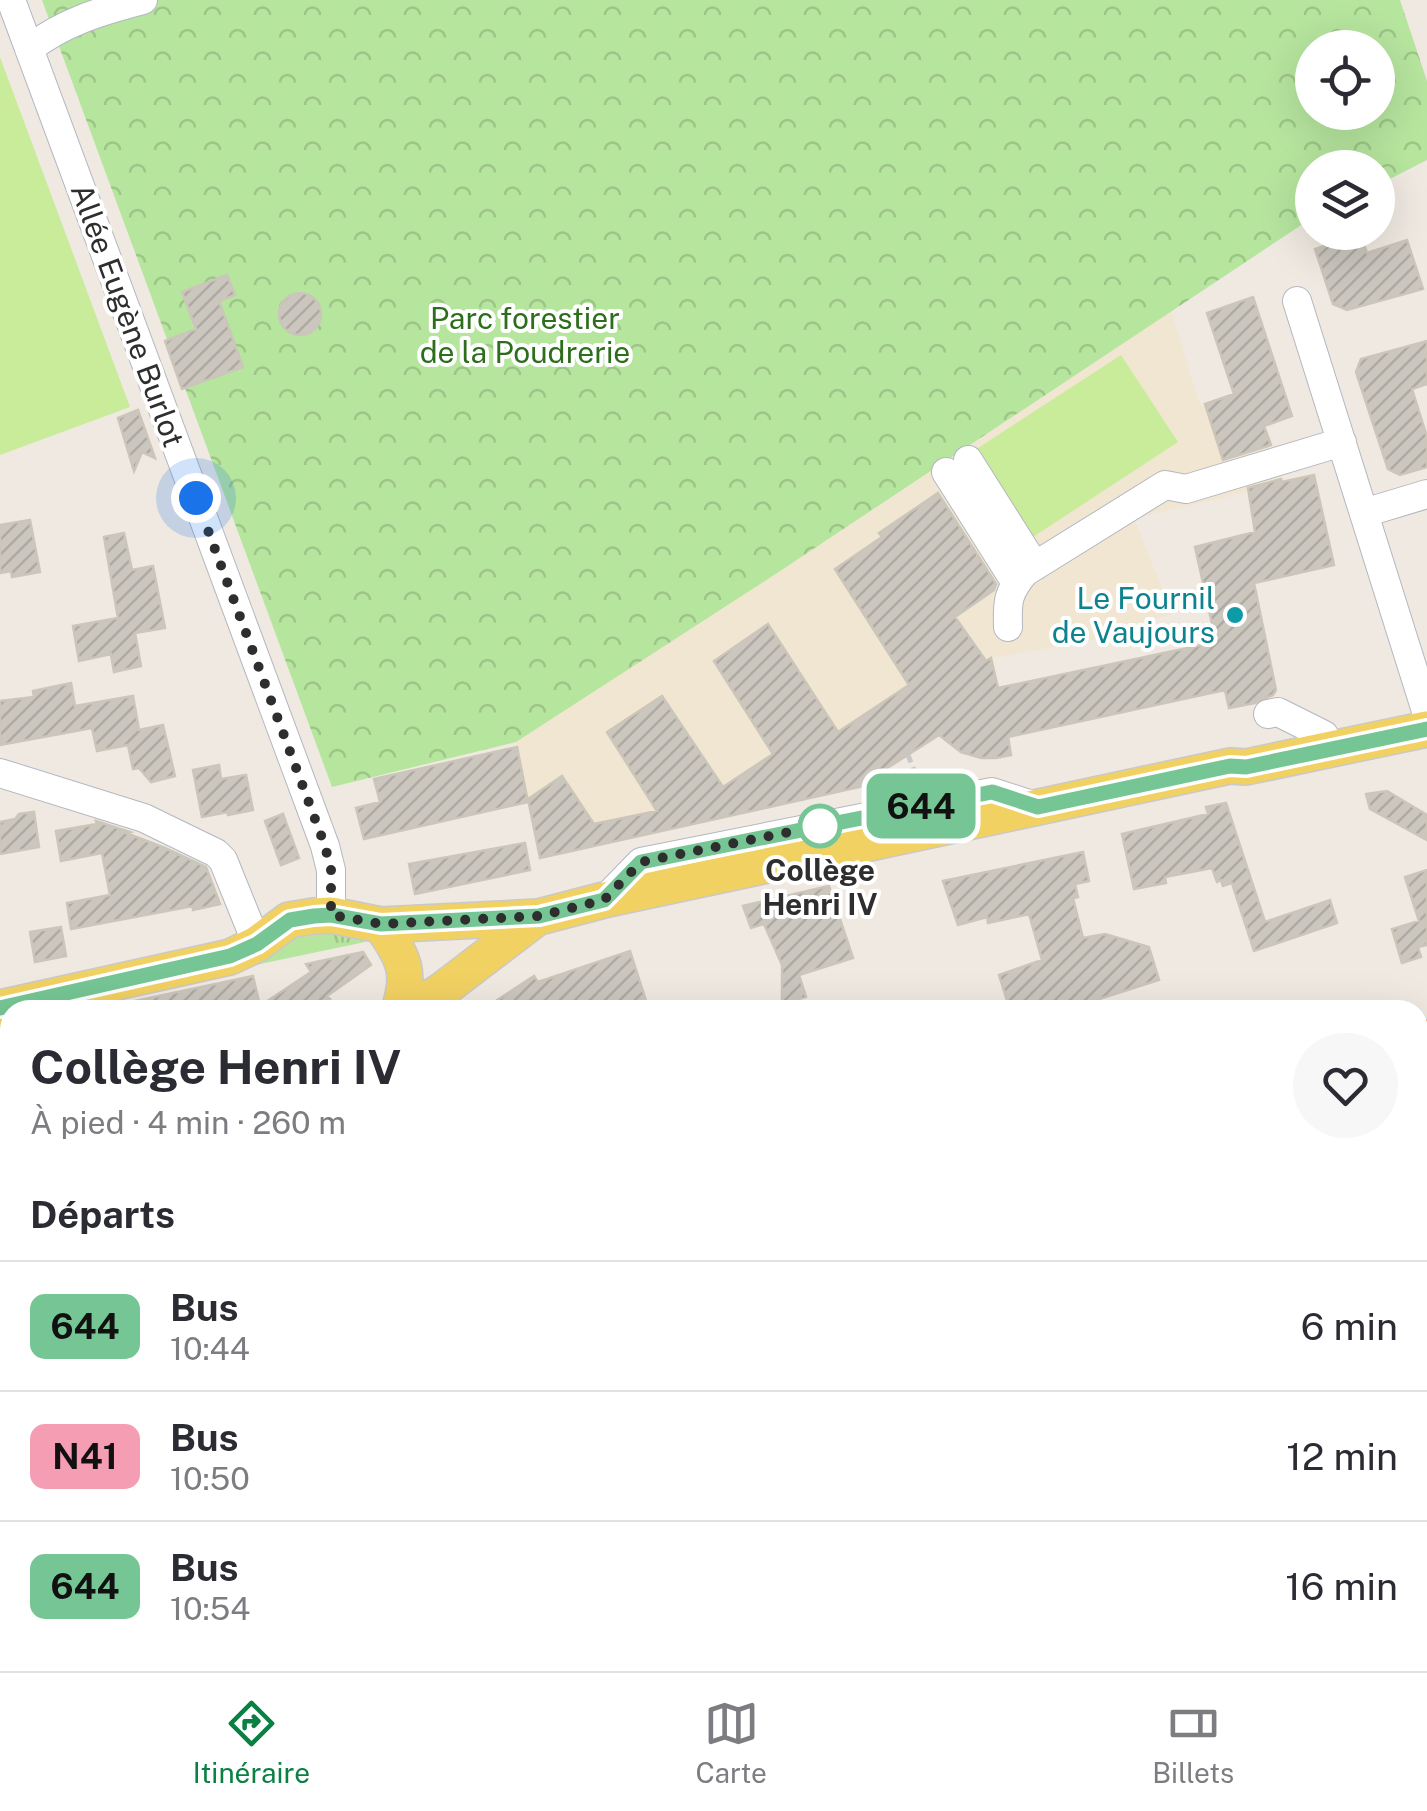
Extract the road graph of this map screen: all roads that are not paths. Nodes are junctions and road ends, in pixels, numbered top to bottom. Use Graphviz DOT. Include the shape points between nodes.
graph roads {
  1 [pos="11,0"];
  2 [pos="142,0"];
  3 [pos="29,49"];
  4 [pos="1297,301"];
  5 [pos="1342,442"];
  6 [pos="957,466"];
  7 [pos="1427,494"];
  8 [pos="1364,513"];
  9 [pos="1026,575"];
  10 [pos="1008,627"];
  11 [pos="1268,714"];
  12 [pos="1422,718"];
  13 [pos="1324,736"];
  14 [pos="1230,766"];
  15 [pos="0,773"];
  16 [pos="331,915"];
  17 [pos="539,916"];
  18 [pos="381,924"];
  19 [pos="257,944"];
  20 [pos="35,1000"];
  21 [pos="402,1000"];
  22 [pos="426,1000"];
  1 -- 3 [label="street, Allée Eugène Burlot"];
  2 -- 3 [label="street" via="88,15"];
  3 -- 16 [label="street, Allée Eugène Burlot" via="325,846"];
  4 -- 5 [label="street"];
  5 -- 8 [label="street"];
  5 -- 9 [label="street" via="1186,489 1165,485"];
  6 -- 9 [label="street"];
  7 -- 8 [label="street"];
  8 -- 12 [label="street"];
  9 -- 10 [label="street" via="1010,590"];
  11 -- 13 [label="street" via="1278,712"];
  12 -- 13 [label="main road"];
  12 -- 14 [label="main road"];
  13 -- 14 [label="main road" via="1243,756"];
  14 -- 17 [label="main road" via="1082,791 1038,807"];
  15 -- 19 [label="street" via="144,818 216,852"];
  16 -- 18 [label="main road"];
  16 -- 19 [label="main road" via="290,920"];
  17 -- 18 [label="main road"];
  17 -- 22 [label="main road"];
  18 -- 21 [label="main road" via="406,972"];
  19 -- 20 [label="main road" via="230,956"];
}
